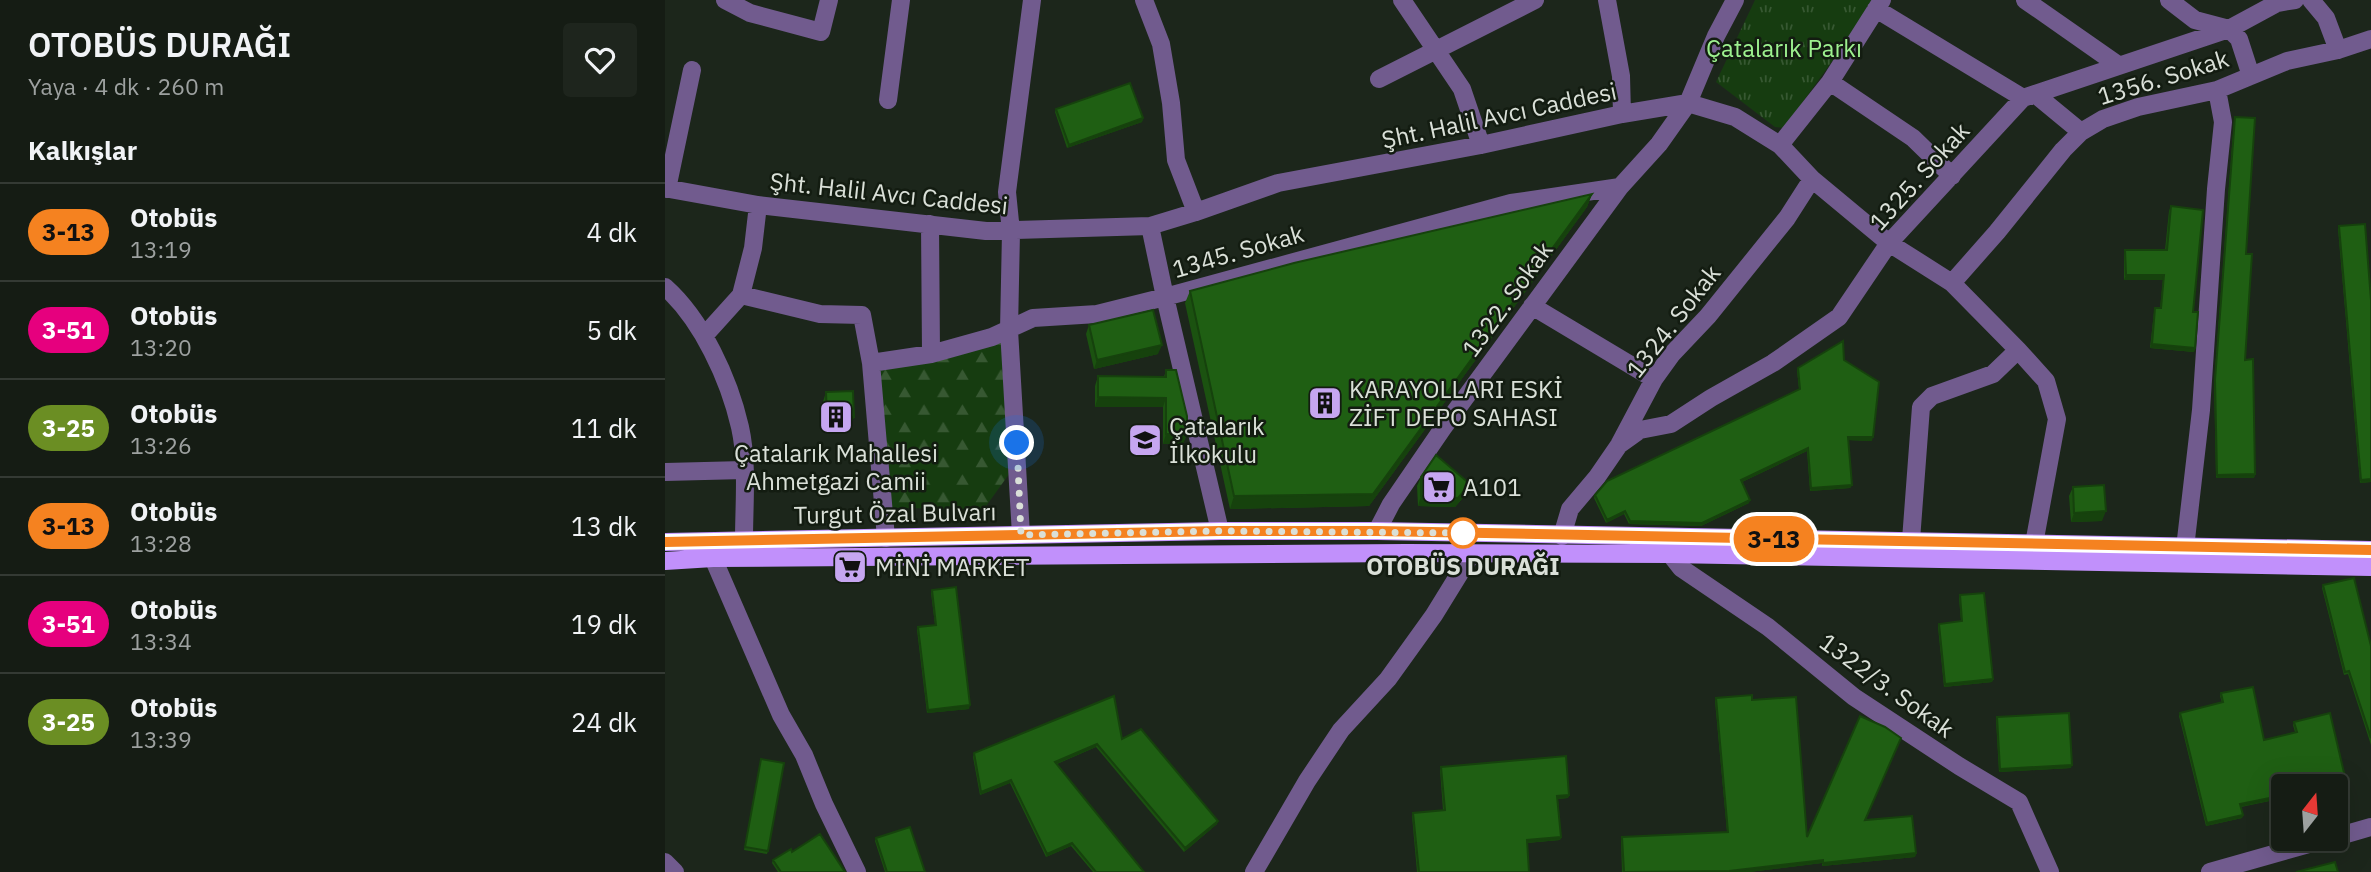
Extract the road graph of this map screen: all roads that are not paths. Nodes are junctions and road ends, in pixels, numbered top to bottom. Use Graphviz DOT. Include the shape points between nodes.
graph roads {
  1 [pos="725,0"];
  2 [pos="828,0"];
  3 [pos="901,0"];
  4 [pos="1032,0"];
  5 [pos="1144,0"];
  6 [pos="1402,0"];
  7 [pos="1535,0"];
  8 [pos="1607,0"];
  9 [pos="1735,0"];
  10 [pos="2025,0"];
  11 [pos="2169,0"];
  12 [pos="2295,0"];
  13 [pos="2311,0"];
  14 [pos="1879,4"];
  15 [pos="2229,29"];
  16 [pos="2371,38"];
  17 [pos="2338,50"];
  18 [pos="1436,51"];
  19 [pos="2118,65"];
  20 [pos="692,70"];
  21 [pos="2251,76"];
  22 [pos="1380,79"];
  23 [pos="1831,82"];
  24 [pos="2217,90"];
  25 [pos="2029,97"];
  26 [pos="888,100"];
  27 [pos="1688,103"];
  28 [pos="1622,114"];
  29 [pos="2081,132"];
  30 [pos="1481,145"];
  31 [pos="1780,145"];
  32 [pos="1952,176"];
  33 [pos="1812,179"];
  34 [pos="1620,187"];
  35 [pos="666,188"];
  36 [pos="758,205"];
  37 [pos="1196,212"];
  38 [pos="930,224"];
  39 [pos="1150,226"];
  40 [pos="1011,232"];
  41 [pos="1889,243"];
  42 [pos="1952,283"];
  43 [pos="665,287"];
  44 [pos="741,295"];
  45 [pos="1165,297"];
  46 [pos="1532,306"];
  47 [pos="1009,330"];
  48 [pos="704,336"];
  49 [pos="2018,350"];
  50 [pos="931,354"];
  51 [pos="871,363"];
  52 [pos="1654,379"];
  53 [pos="1619,445"];
  54 [pos="744,470"];
  55 [pos="665,472"];
  56 [pos="1220,531"];
  57 [pos="1377,531"];
  58 [pos="1021,535"];
  59 [pos="1562,536"];
  60 [pos="886,538"];
  61 [pos="744,540"];
  62 [pos="1911,540"];
  63 [pos="665,542"];
  64 [pos="2034,544"];
  65 [pos="2185,548"];
  66 [pos="2371,550"];
  67 [pos="1472,555"];
  68 [pos="1670,555"];
  69 [pos="713,558"];
  70 [pos="665,561"];
  71 [pos="2371,567"];
  72 [pos="2371,827"];
  73 [pos="2349,833"];
  74 [pos="2284,851"];
  75 [pos="665,862"];
  76 [pos="675,872"];
  77 [pos="857,872"];
  78 [pos="1254,872"];
  79 [pos="2050,872"];
  80 [pos="2210,872"];
  1 -- 2 [label="street" via="750,13 821,32"];
  3 -- 26 [label="street"];
  4 -- 40 [label="street" via="1007,192"];
  5 -- 37 [label="street" via="1161,44 1176,160"];
  6 -- 18 [label="street"];
  7 -- 18 [label="street"];
  8 -- 28 [label="street" via="1621,76"];
  9 -- 27 [label="street, 1322. Sokak"];
  10 -- 19 [label="street"];
  11 -- 15 [label="street" via="2195,20"];
  12 -- 15 [label="street, 1325. Sokak" via="2277,3"];
  13 -- 17 [label="street" via="2326,18"];
  14 -- 23 [label="street"];
  14 -- 25 [label="street"];
  15 -- 19 [label="street, 1325. Sokak"];
  15 -- 21 [label="street" via="2239,39"];
  16 -- 17 [label="street, 1356. Sokak"];
  17 -- 21 [label="street, 1356. Sokak" via="2287,61"];
  18 -- 22 [label="street"];
  18 -- 30 [label="street" via="1462,89"];
  19 -- 25 [label="street, 1325. Sokak"];
  20 -- 35 [label="street"];
  21 -- 24 [label="street, 1356. Sokak"];
  23 -- 31 [label="street"];
  23 -- 32 [label="street" via="1913,138"];
  24 -- 29 [label="street, 1356. Sokak" via="2138,107"];
  24 -- 65 [label="street" via="2223,122 2201,410"];
  25 -- 29 [label="street"];
  25 -- 32 [label="street, 1325. Sokak"];
  27 -- 28 [label="street, Şht. Halil Avcı Caddesi"];
  27 -- 31 [label="street, Şht. Halil Avcı Caddesi" via="1735,117"];
  27 -- 34 [label="street, 1322. Sokak"];
  28 -- 30 [label="street, Şht. Halil Avcı Caddesi"];
  29 -- 42 [label="street, 1356. Sokak"];
  30 -- 37 [label="street, Şht. Halil Avcı Caddesi" via="1278,183"];
  31 -- 33 [label="street, Şht. Halil Avcı Caddesi"];
  32 -- 41 [label="street, 1325. Sokak"];
  33 -- 41 [label="street, Şht. Halil Avcı Caddesi"];
  33 -- 52 [label="street, 1324. Sokak" via="1779,228"];
  34 -- 45 [label="street, 1345. Sokak" via="1499,206"];
  34 -- 46 [label="street, 1322. Sokak"];
  35 -- 36 [label="street, Şht. Halil Avcı Caddesi"];
  36 -- 38 [label="street, Şht. Halil Avcı Caddesi"];
  36 -- 44 [label="street"];
  37 -- 39 [label="street, Şht. Halil Avcı Caddesi"];
  38 -- 40 [label="street, Şht. Halil Avcı Caddesi"];
  38 -- 50 [label="street"];
  39 -- 40 [label="street, Şht. Halil Avcı Caddesi"];
  39 -- 45 [label="street"];
  40 -- 47 [label="street"];
  41 -- 42 [label="street, Şht. Halil Avcı Caddesi"];
  41 -- 53 [label="street, 1325. Sokak" via="1839,317 1817,334 1671,424 1640,430"];
  42 -- 49 [label="street, Şht. Halil Avcı Caddesi"];
  43 -- 48 [label="street"];
  44 -- 48 [label="street"];
  44 -- 51 [label="street" via="820,314 862,315"];
  45 -- 47 [label="street, 1345. Sokak" via="1097,314 1034,318"];
  45 -- 56 [label="street"];
  46 -- 52 [label="street"];
  46 -- 57 [label="street, 1322. Sokak" via="1406,482"];
  47 -- 50 [label="street, 1345. Sokak"];
  47 -- 58 [label="street"];
  48 -- 54 [label="street" via="740,428"];
  49 -- 62 [label="street" via="1993,374 1932,396 1921,407"];
  49 -- 64 [label="street, Şht. Halil Avcı Caddesi" via="2046,381 2057,419"];
  50 -- 51 [label="street, 1345. Sokak"];
  51 -- 60 [label="street"];
  52 -- 53 [label="street, 1324. Sokak"];
  53 -- 59 [label="street, 1324. Sokak" via="1570,509"];
  54 -- 55 [label="street"];
  54 -- 61 [label="street"];
  56 -- 57 [label="main road, Turgut Özal Bulvarı"];
  56 -- 58 [label="main road, Turgut Özal Bulvarı"];
  57 -- 59 [label="main road, Turgut Özal Bulvarı"];
  58 -- 60 [label="main road, Turgut Özal Bulvarı"];
  59 -- 62 [label="main road, Turgut Özal Bulvarı"];
  60 -- 61 [label="main road, Turgut Özal Bulvarı"];
  61 -- 63 [label="main road, Turgut Özal Bulvarı"];
  62 -- 64 [label="main road, Turgut Özal Bulvarı"];
  64 -- 65 [label="main road, Turgut Özal Bulvarı"];
  65 -- 66 [label="main road, Turgut Özal Bulvarı"];
  67 -- 68 [label="main road, Turgut Özal Bulvarı"];
  67 -- 69 [label="main road, Turgut Özal Bulvarı"];
  67 -- 78 [label="street" via="1388,679 1327,750"];
  68 -- 71 [label="main road, Turgut Özal Bulvarı"];
  68 -- 79 [label="street, 1322/3. Sokak" via="1681,568 1768,627 1854,697 2019,802"];
  69 -- 70 [label="main road, Turgut Özal Bulvarı"];
  69 -- 77 [label="street" via="781,715"];
  72 -- 73 [label="street"];
  74 -- 80 [label="street"];
  75 -- 76 [label="street"];
}
